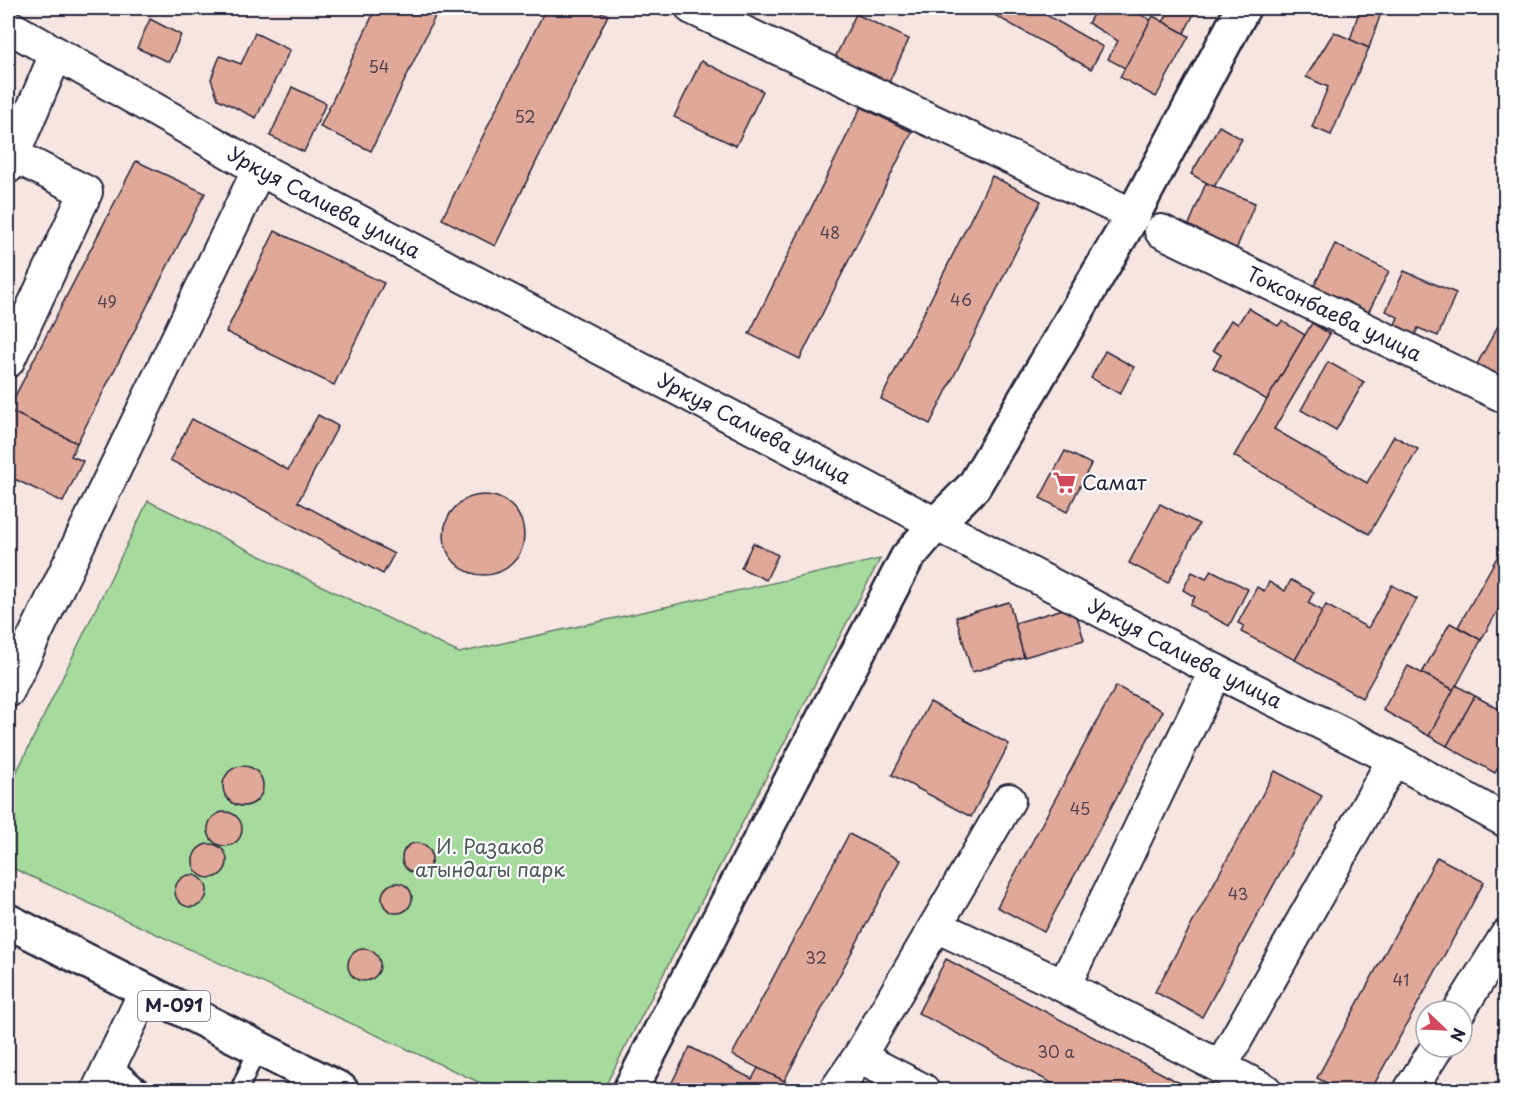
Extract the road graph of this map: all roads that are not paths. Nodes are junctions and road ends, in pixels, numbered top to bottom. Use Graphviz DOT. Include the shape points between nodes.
graph roads {
  1 [pos="692,8"];
  2 [pos="1244,8"];
  3 [pos="8,26"];
  4 [pos="56,54"];
  5 [pos="10,161"];
  6 [pos="259,169"];
  7 [pos="1133,215"];
  8 [pos="1161,231"];
  9 [pos="8,361"];
  10 [pos="1506,397"];
  11 [pos="936,524"];
  12 [pos="1216,671"];
  13 [pos="8,691"];
  14 [pos="1394,759"];
  15 [pos="1010,800"];
  16 [pos="1506,821"];
  17 [pos="8,921"];
  18 [pos="936,926"];
  19 [pos="1506,936"];
  20 [pos="1065,986"];
  21 [pos="145,992"];
  22 [pos="1467,999"];
  23 [pos="258,1048"];
  24 [pos="859,1057"];
  25 [pos="1429,1059"];
  26 [pos="1221,1066"];
  27 [pos="105,1077"];
  28 [pos="142,1090"];
  29 [pos="239,1090"];
  30 [pos="341,1090"];
  31 [pos="630,1090"];
  32 [pos="836,1090"];
  33 [pos="923,1090"];
  34 [pos="1265,1090"];
  35 [pos="1410,1090"];
  1 -- 7 [label="street"];
  2 -- 7 [label="street"];
  3 -- 4 [label="street, Уркуя Салиева улица"];
  4 -- 5 [label="street"];
  4 -- 6 [label="street, Уркуя Салиева улица"];
  5 -- 9 [label="street" via="86,192"];
  6 -- 11 [label="street, Уркуя Салиева улица"];
  6 -- 13 [label="street"];
  7 -- 11 [label="street" via="974,486"];
  8 -- 10 [label="street, Токсонбаева улица"];
  11 -- 12 [label="street, Уркуя Салиева улица"];
  11 -- 31 [label="street" via="907,558"];
  12 -- 14 [label="street, Уркуя Салиева улица"];
  12 -- 20 [label="street"];
  14 -- 16 [label="street, Уркуя Салиева улица"];
  14 -- 26 [label="street"];
  15 -- 18 [label="street"];
  17 -- 21 [label="street, М-091"];
  18 -- 20 [label="street"];
  18 -- 24 [label="street"];
  19 -- 22 [label="street"];
  20 -- 26 [label="street"];
  21 -- 23 [label="street, М-091"];
  21 -- 27 [label="street"];
  23 -- 29 [label="lane"];
  23 -- 30 [label="street, М-091"];
  24 -- 32 [label="street"];
  24 -- 33 [label="street"];
  25 -- 35 [label="street"];
  26 -- 34 [label="street"];
  27 -- 28 [label="lane"];
}
